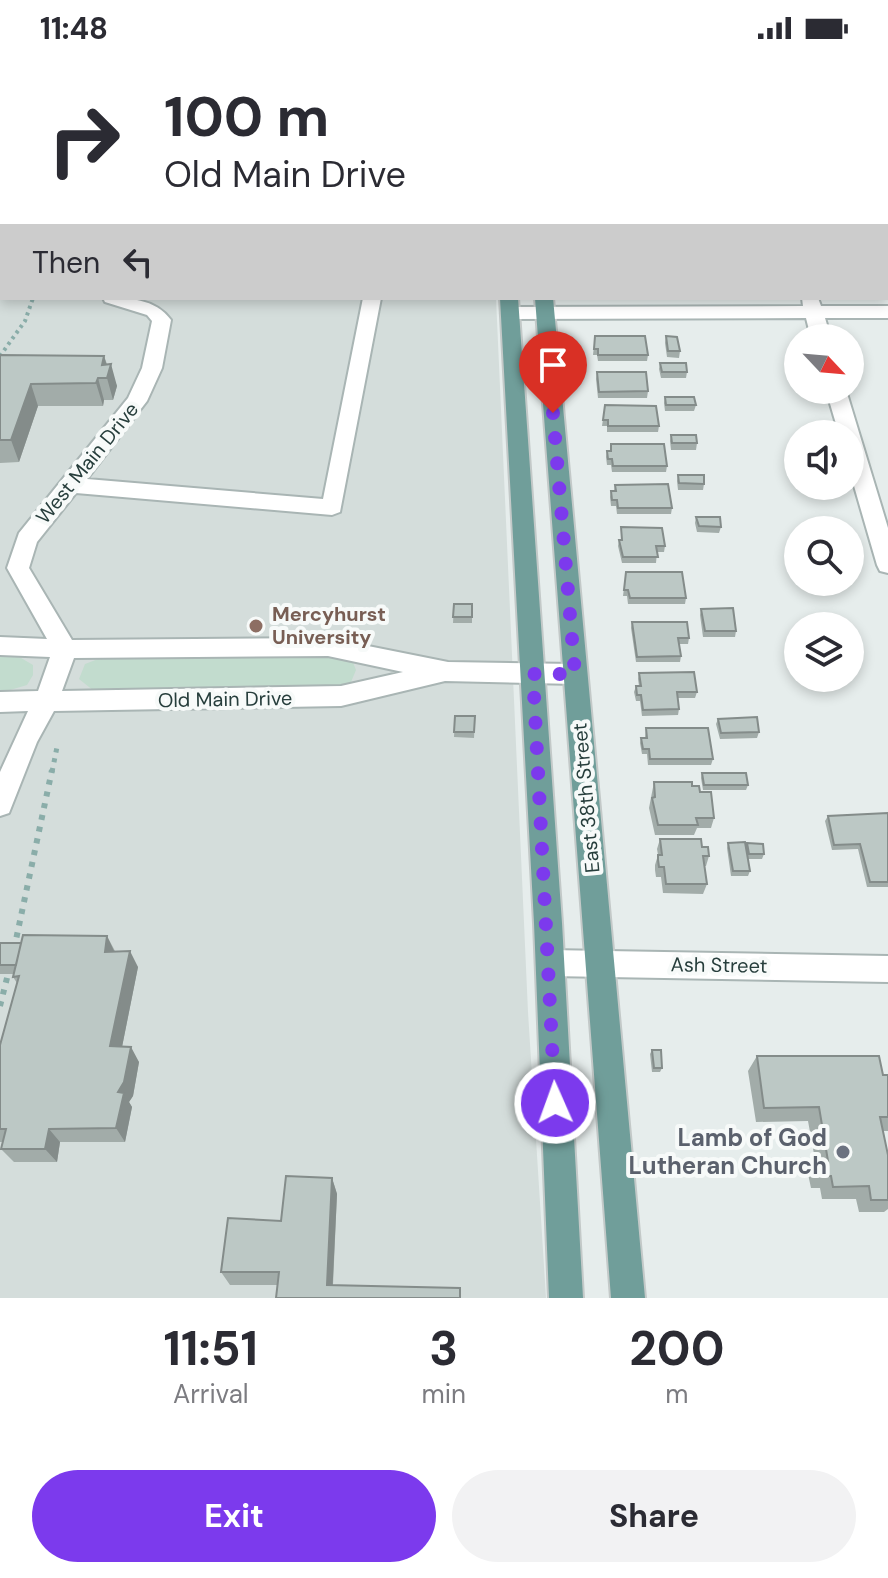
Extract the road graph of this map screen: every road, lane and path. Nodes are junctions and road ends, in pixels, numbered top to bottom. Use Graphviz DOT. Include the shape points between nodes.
graph roads {
  1 [pos="32,300"];
  2 [pos="372,300"];
  3 [pos="147,301"];
  4 [pos="811,305"];
  5 [pos="509,306"];
  6 [pos="545,306"];
  7 [pos="888,312"];
  8 [pos="0,356"];
  9 [pos="864,483"];
  10 [pos="71,485"];
  11 [pos="888,565"];
  12 [pos="0,646"];
  13 [pos="65,649"];
  14 [pos="448,672"];
  15 [pos="533,674"];
  16 [pos="575,674"];
  17 [pos="0,702"];
  18 [pos="46,702"];
  19 [pos="57,747"];
  20 [pos="0,805"];
  21 [pos="14,952"];
  22 [pos="550,963"];
  23 [pos="600,963"];
  24 [pos="888,969"];
  25 [pos="8,974"];
  26 [pos="0,1006"];
  27 [pos="566,1298"];
  28 [pos="628,1298"];
  1 -- 8 [label="path" via="25,321"];
  2 -- 10 [label="street" via="332,507"];
  3 -- 10 [label="street, West Main Drive" via="162,320 147,384"];
  4 -- 6 [label="street"];
  4 -- 7 [label="street"];
  5 -- 6 [label="street"];
  5 -- 15 [label="main road"];
  6 -- 16 [label="main road, East 38th Street"];
  9 -- 11 [label="street"];
  10 -- 13 [label="street, West Main Drive" via="27,539 18,568"];
  12 -- 13 [label="street, Old Main Drive"];
  13 -- 14 [label="street, Old Main Drive" via="328,647"];
  13 -- 18 [label="street"];
  14 -- 15 [label="street, Old Main Drive"];
  14 -- 18 [label="street, Old Main Drive" via="341,696"];
  15 -- 16 [label="street, Old Main Drive"];
  15 -- 22 [label="main road"];
  16 -- 23 [label="main road, East 38th Street"];
  17 -- 18 [label="street, Old Main Drive"];
  18 -- 20 [label="street"];
  19 -- 21 [label="path"];
  22 -- 23 [label="street, Ash Street"];
  22 -- 27 [label="main road"];
  23 -- 24 [label="street, Ash Street"];
  23 -- 28 [label="main road, East 38th Street"];
  25 -- 26 [label="path"];
}
